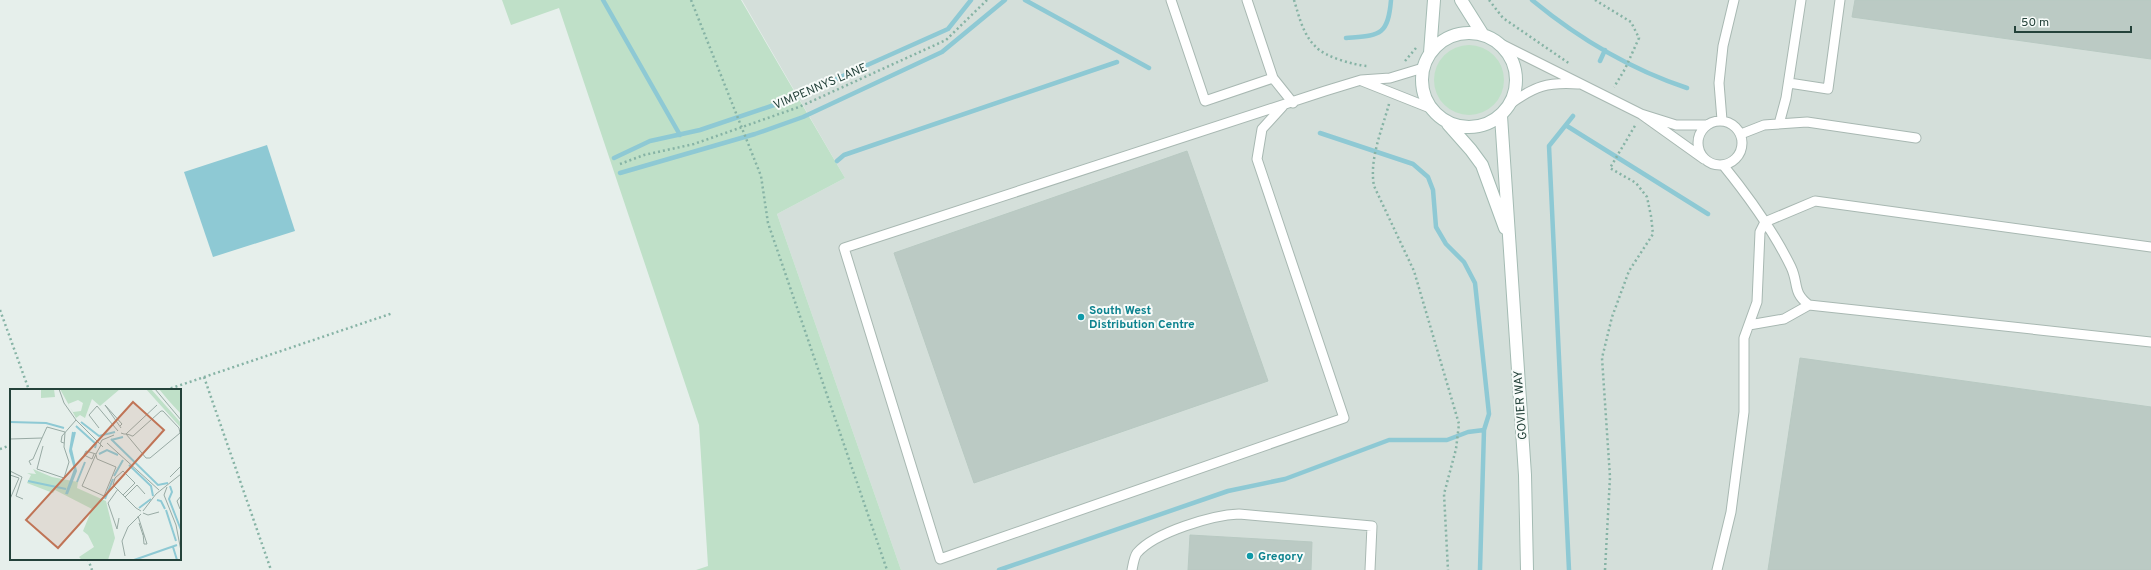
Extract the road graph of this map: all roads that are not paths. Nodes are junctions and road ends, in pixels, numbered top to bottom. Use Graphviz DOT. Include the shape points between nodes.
graph roads {
  1 [pos="1171,0"];
  2 [pos="1247,0"];
  3 [pos="1434,0"];
  4 [pos="1461,0"];
  5 [pos="1734,0"];
  6 [pos="1801,0"];
  7 [pos="1840,0"];
  8 [pos="1483,35"];
  9 [pos="1495,41"];
  10 [pos="1430,53"];
  11 [pos="1423,68"];
  12 [pos="1273,78"];
  13 [pos="1360,80"];
  14 [pos="1788,83"];
  15 [pos="1581,84"];
  16 [pos="1293,103"];
  17 [pos="1510,104"];
  18 [pos="1283,106"];
  19 [pos="1430,108"];
  20 [pos="1642,114"];
  21 [pos="1501,116"];
  22 [pos="1722,120"];
  23 [pos="1447,122"];
  24 [pos="1779,124"];
  25 [pos="1706,125"];
  26 [pos="1740,134"];
  27 [pos="1916,138"];
  28 [pos="1704,159"];
  29 [pos="1723,165"];
  30 [pos="1765,222"];
  31 [pos="1510,240"];
  32 [pos="2151,247"];
  33 [pos="1809,305"];
  34 [pos="1749,326"];
  35 [pos="2151,342"];
  36 [pos="1132,570"];
  37 [pos="1370,570"];
  38 [pos="1528,570"];
  39 [pos="1717,570"];
  1 -- 12 [label="lane" via="1205,101"];
  2 -- 12 [label="lane"];
  3 -- 10 [label="street"];
  4 -- 8 [label="street"];
  5 -- 22 [label="lane" via="1723,46 1719,83"];
  6 -- 14 [label="lane"];
  7 -- 14 [label="lane" via="1828,89"];
  8 -- 9 [label="street"];
  8 -- 10 [label="street" via="1454,35 1440,42"];
  9 -- 15 [label="lane"];
  9 -- 17 [label="street" via="1505,50 1513,63 1516,76 1515,91"];
  10 -- 11 [label="street"];
  11 -- 13 [label="lane" via="1390,78"];
  11 -- 19 [label="street" via="1422,89"];
  12 -- 16 [label="lane"];
  13 -- 16 [label="lane"];
  13 -- 19 [label="lane"];
  14 -- 24 [label="lane"];
  15 -- 17 [label="lane" via="1554,82 1528,91"];
  15 -- 20 [label="lane"];
  16 -- 18 [label="lane"];
  17 -- 21 [label="street"];
  18 -- 18 [label="lane" via="1262,129 1257,159 1344,418 940,559 844,248"];
  19 -- 23 [label="street"];
  20 -- 25 [label="lane" via="1676,126"];
  20 -- 28 [label="lane"];
  21 -- 23 [label="street" via="1489,124 1475,127 1460,127"];
  21 -- 31 [label="street, GOVIER WAY"];
  22 -- 25 [label="lane"];
  22 -- 26 [label="lane" via="1730,122"];
  23 -- 31 [label="street, GOVIER WAY" via="1482,165"];
  24 -- 26 [label="lane" via="1764,125"];
  24 -- 27 [label="lane" via="1807,122"];
  25 -- 28 [label="lane" via="1700,131 1697,142"];
  26 -- 29 [label="lane" via="1742,148 1739,154 1732,162"];
  28 -- 29 [label="lane" via="1715,165"];
  29 -- 30 [label="lane" via="1754,202"];
  30 -- 32 [label="lane" via="1815,201"];
  30 -- 33 [label="lane" via="1792,268 1799,298"];
  30 -- 34 [label="lane" via="1760,232 1757,302"];
  31 -- 38 [label="street, GOVIER WAY" via="1525,475"];
  33 -- 34 [label="lane" via="1784,319"];
  33 -- 35 [label="lane"];
  34 -- 39 [label="lane" via="1744,338 1744,412 1731,512"];
  36 -- 37 [label="lane" via="1136,554 1140,550 1173,530 1223,514 1372,526"];
}
